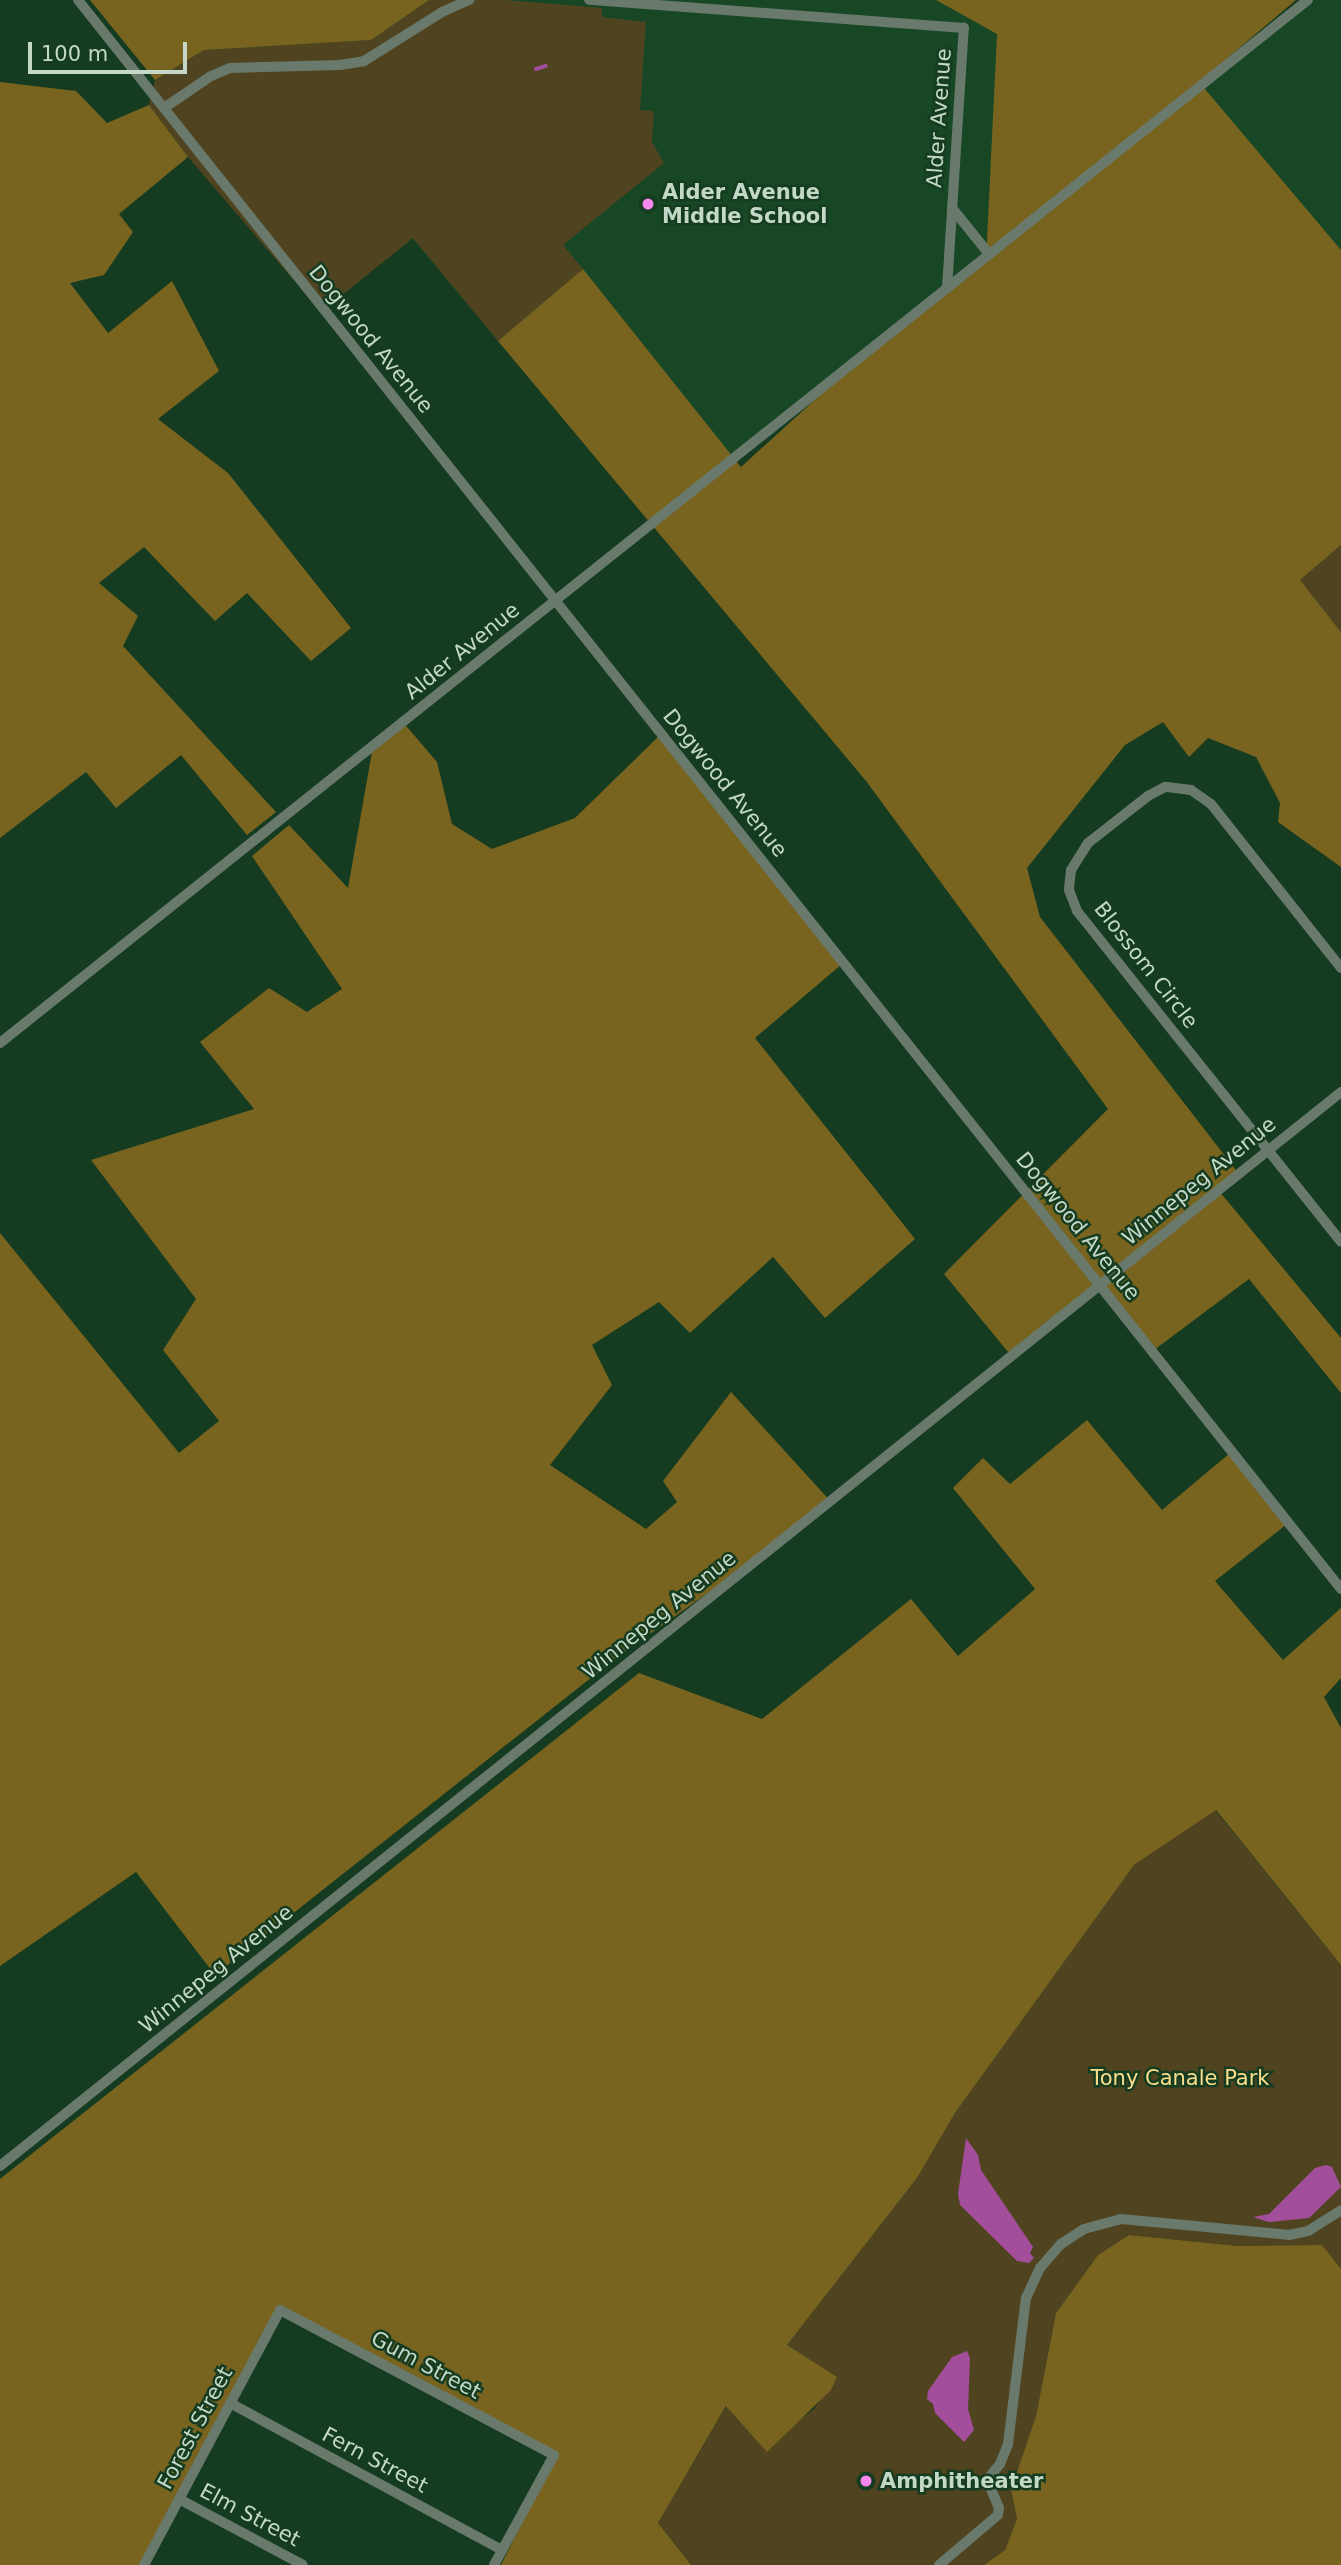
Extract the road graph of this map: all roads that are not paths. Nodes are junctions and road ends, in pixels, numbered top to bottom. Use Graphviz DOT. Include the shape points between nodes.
graph roads {
  1 [pos="78,0"];
  2 [pos="469,0"];
  3 [pos="589,0"];
  4 [pos="1308,0"];
  5 [pos="164,108"];
  6 [pos="952,208"];
  7 [pos="989,254"];
  8 [pos="947,288"];
  9 [pos="555,601"];
  10 [pos="1341,968"];
  11 [pos="0,1043"];
  12 [pos="1341,1092"];
  13 [pos="1268,1151"];
  14 [pos="1341,1242"];
  15 [pos="1100,1285"];
  16 [pos="1341,1589"];
  17 [pos="0,2166"];
  18 [pos="1341,2210"];
  19 [pos="280,2310"];
  20 [pos="230,2403"];
  21 [pos="179,2499"];
  22 [pos="502,2550"];
  23 [pos="144,2565"];
  24 [pos="303,2565"];
  25 [pos="494,2565"];
  26 [pos="939,2565"];
  1 -- 5 [label="street, Dogwood Avenue"];
  2 -- 5 [label="street" via="364,61 230,68"];
  3 -- 6 [label="street, Alder Avenue" via="964,28"];
  4 -- 7 [label="street, Alder Avenue"];
  5 -- 9 [label="street, Dogwood Avenue"];
  6 -- 7 [label="street, Alder Avenue"];
  6 -- 8 [label="street, Alder Avenue"];
  7 -- 8 [label="street, Alder Avenue"];
  8 -- 9 [label="street, Alder Avenue"];
  9 -- 11 [label="street, Alder Avenue"];
  9 -- 15 [label="street, Dogwood Avenue"];
  10 -- 13 [label="street, Blossom Circle" via="1211,804 1191,790 1166,788 1148,796 1077,855 1069,890 1077,911"];
  12 -- 13 [label="street, Winnepeg Avenue"];
  13 -- 14 [label="street, Blossom Circle"];
  13 -- 15 [label="street, Winnepeg Avenue"];
  15 -- 16 [label="street, Dogwood Avenue"];
  15 -- 17 [label="street, Winnepeg Avenue"];
  18 -- 26 [label="street" via="1308,2231 1289,2235 1121,2219 1084,2229 1061,2245 1040,2269 1026,2298 1007,2444 1000,2464 987,2480 998,2515"];
  19 -- 20 [label="street, Forest Street"];
  19 -- 22 [label="street, Gum Street" via="554,2455"];
  20 -- 21 [label="street, Forest Street"];
  20 -- 22 [label="street, Fern Street"];
  21 -- 23 [label="street, Forest Street"];
  21 -- 24 [label="street, Elm Street"];
  22 -- 25 [label="street"];
}
